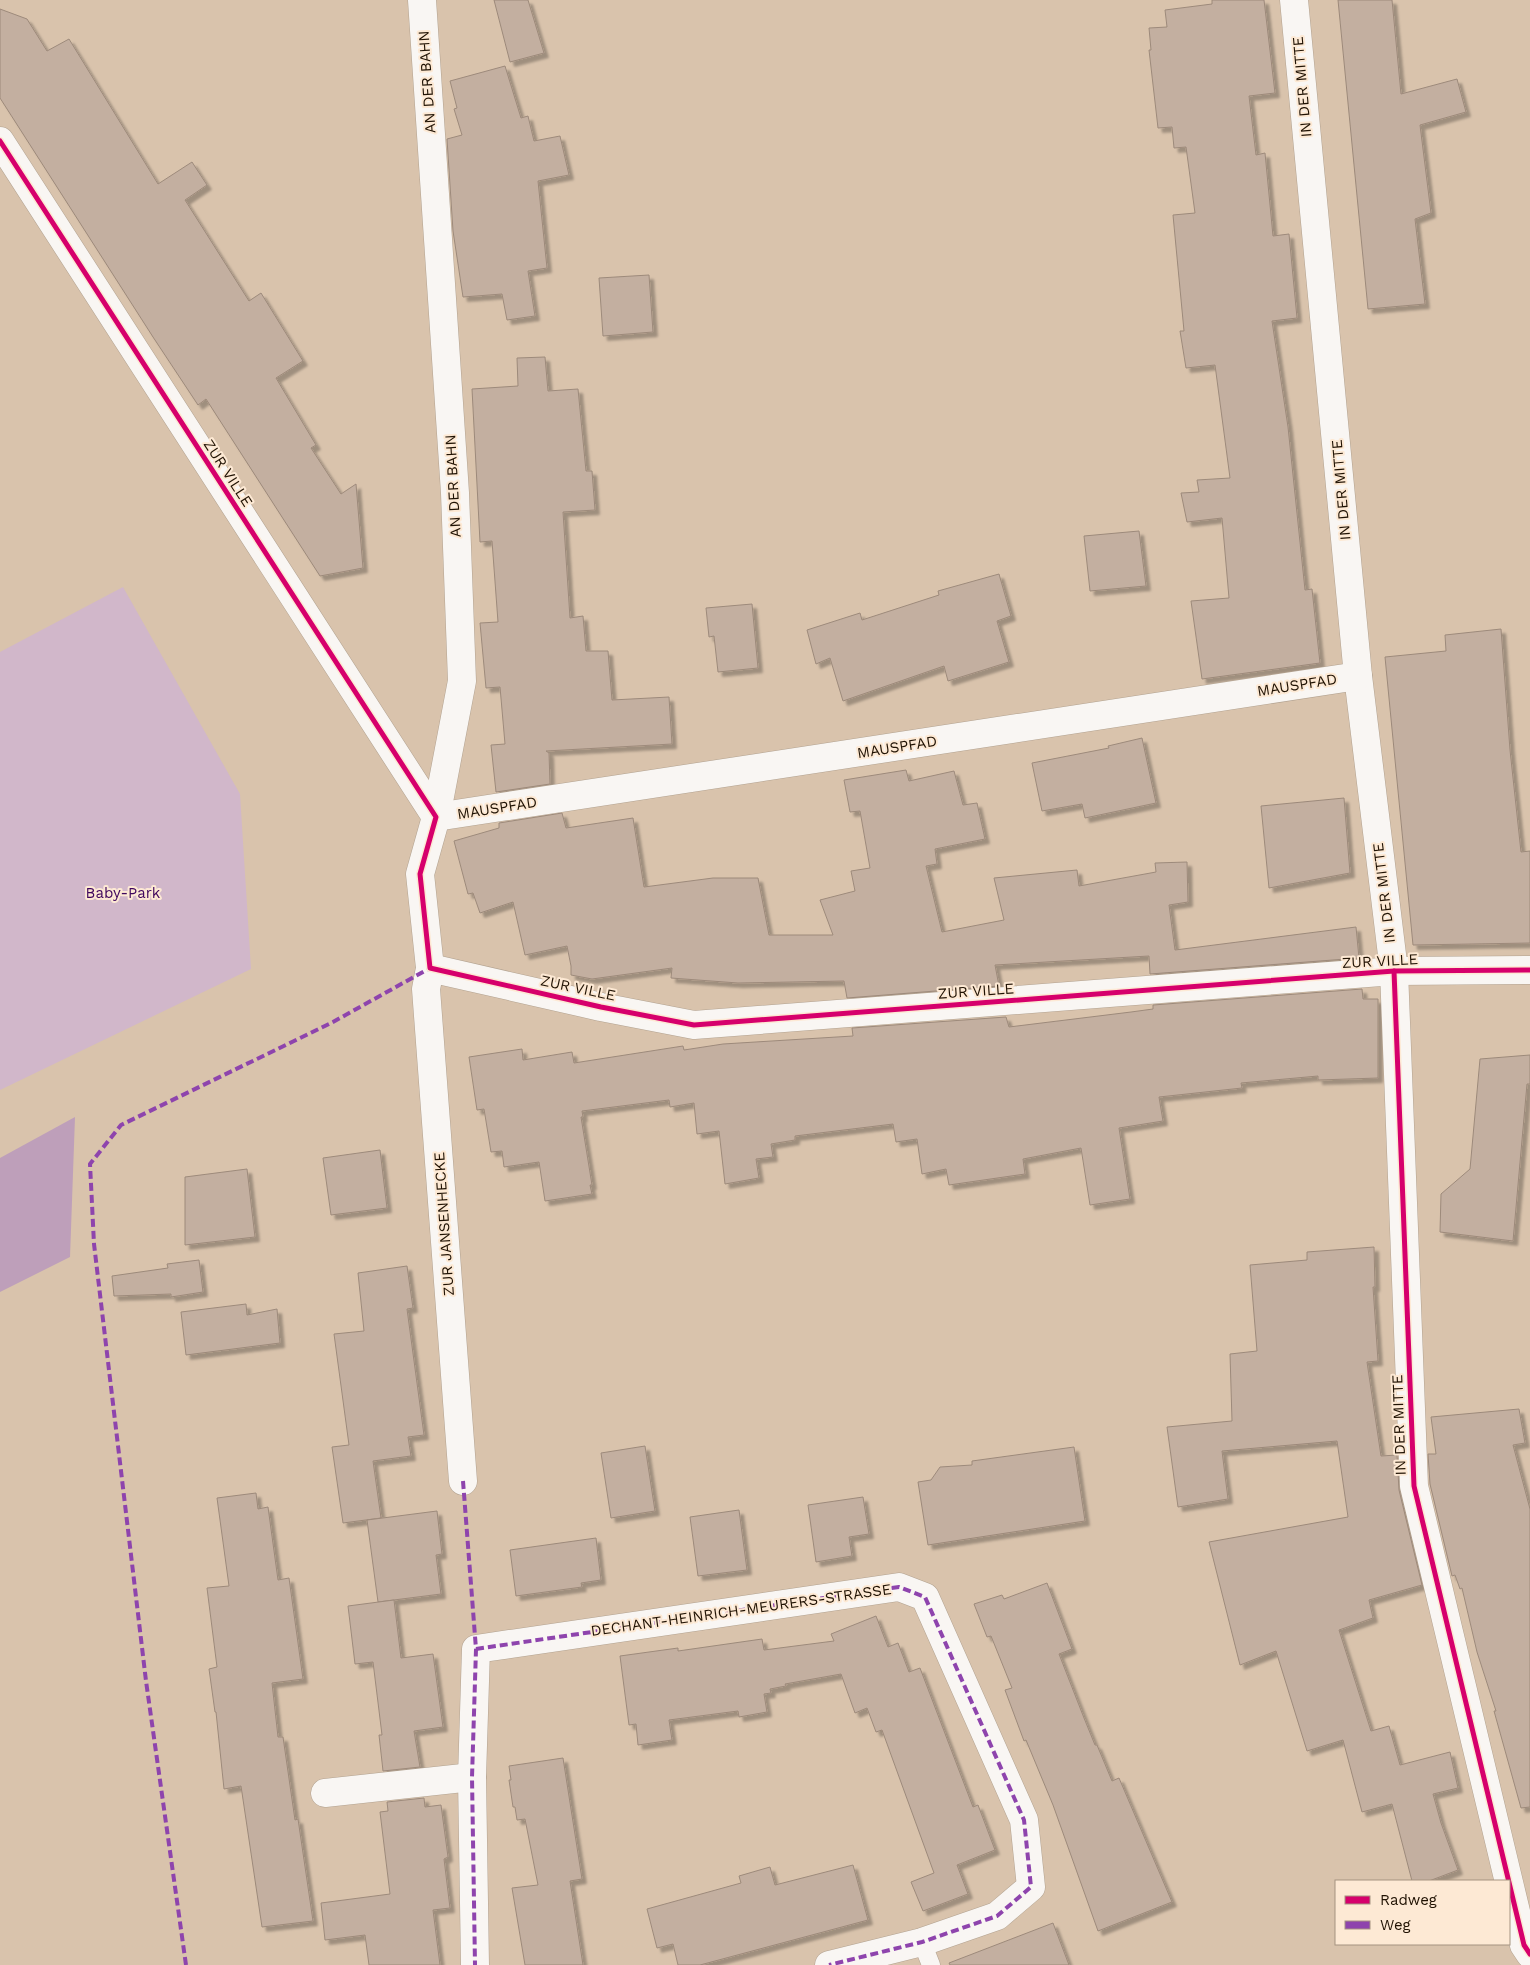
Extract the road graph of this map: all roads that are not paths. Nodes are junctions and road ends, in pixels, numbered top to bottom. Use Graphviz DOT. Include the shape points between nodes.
graph roads {
  1 [pos="422,0"];
  2 [pos="1294,0"];
  3 [pos="0,142"];
  4 [pos="1358,676"];
  5 [pos="436,817"];
  6 [pos="430,968"];
  7 [pos="1530,970"];
  8 [pos="1394,971"];
  9 [pos="463,1481"];
  10 [pos="472,1777"];
  11 [pos="325,1793"];
  12 [pos="1508,1880"];
  13 [pos="1510,1887"];
  14 [pos="927,1954"];
  15 [pos="1530,1954"];
  16 [pos="475,1965"];
  17 [pos="829,1965"];
  1 -- 5 [label="street, AN DER BAHN" via="454,493 462,682"];
  2 -- 4 [label="street, IN DER MITTE"];
  3 -- 5 [label="street, ZUR VILLE"];
  4 -- 5 [label="street, MAUSPFAD"];
  4 -- 8 [label="street, IN DER MITTE"];
  5 -- 6 [label="street, AN DER BAHN" via="420,874"];
  6 -- 8 [label="street, ZUR VILLE" via="694,1026"];
  6 -- 9 [label="street, ZUR JANSENHECKE" via="426,989"];
  7 -- 8 [label="street, ZUR VILLE"];
  8 -- 12 [label="street, IN DER MITTE" via="1414,1486"];
  10 -- 11 [label="street"];
  10 -- 14 [label="street, DECHANT-HEINRICH-MEURERS-STRASSE" via="476,1649 899,1587 925,1597 1024,1820 1031,1887 997,1916"];
  10 -- 16 [label="street"];
  13 -- 15 [label="street, IN DER MITTE" via="1524,1945"];
  14 -- 17 [label="street, DECHANT-HEINRICH-MEURERS-STRASSE"];
}
